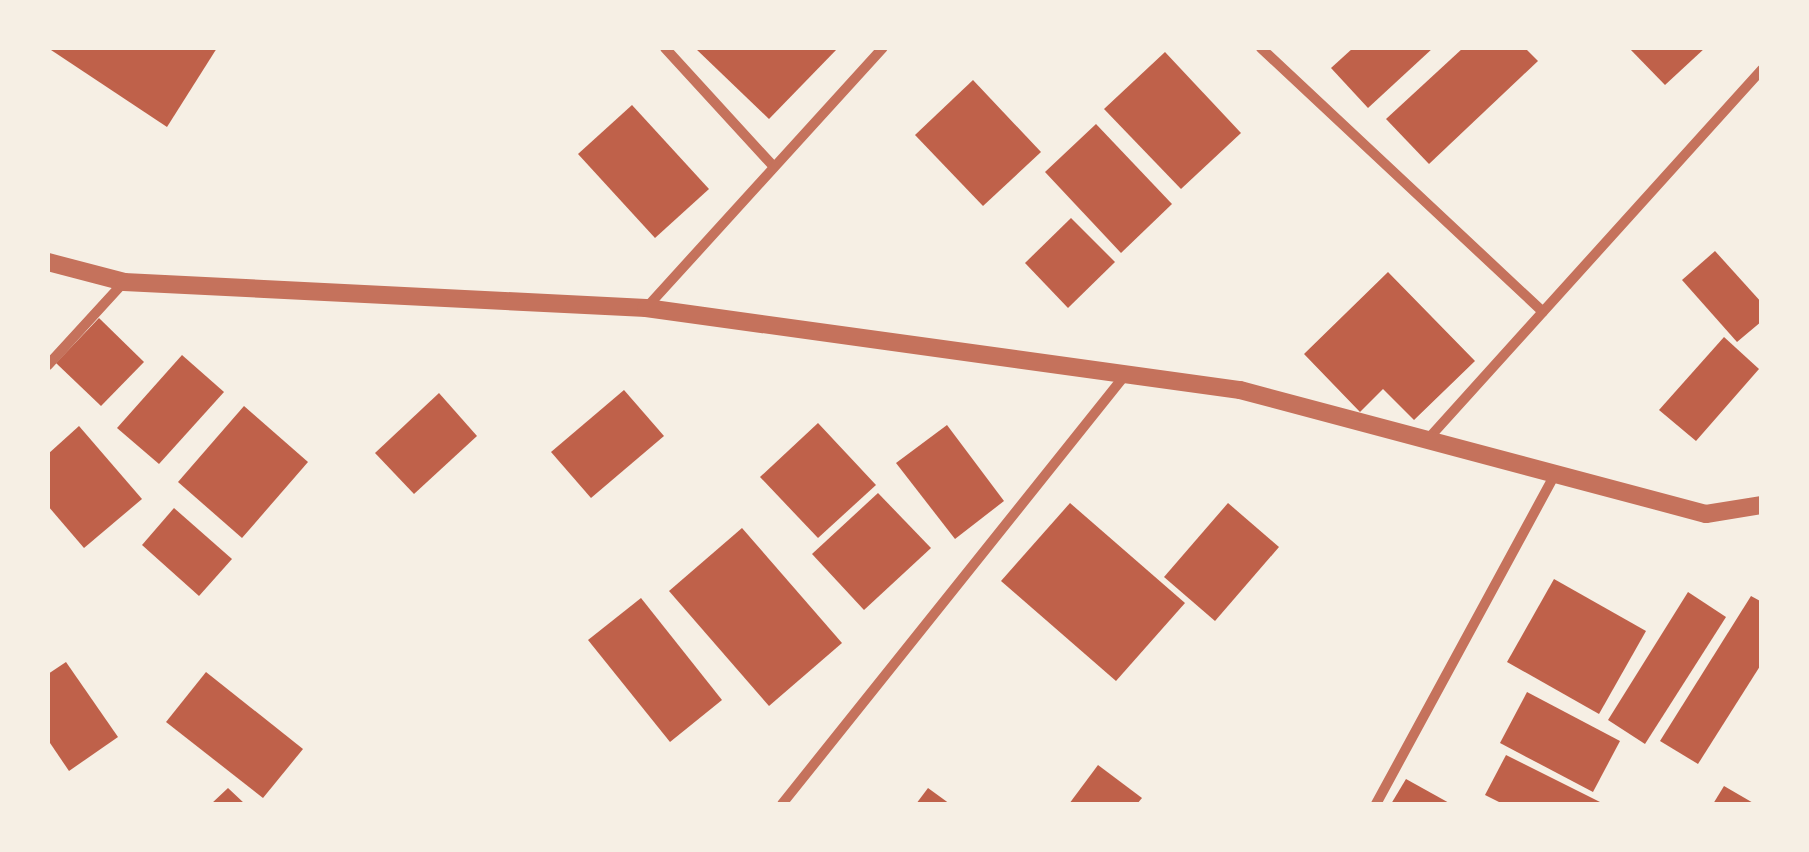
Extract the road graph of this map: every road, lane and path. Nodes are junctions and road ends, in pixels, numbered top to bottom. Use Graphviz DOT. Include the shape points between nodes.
graph roads {
  1 [pos="665,48"];
  2 [pos="884,48"];
  3 [pos="1261,48"];
  4 [pos="1762,70"];
  5 [pos="774,167"];
  6 [pos="48,262"];
  7 [pos="124,282"];
  8 [pos="646,308"];
  9 [pos="1542,312"];
  10 [pos="48,365"];
  11 [pos="1126,374"];
  12 [pos="1427,440"];
  13 [pos="1555,475"];
  14 [pos="1762,505"];
  15 [pos="782,804"];
  16 [pos="1376,804"];
  1 -- 5 [label="street"];
  2 -- 5 [label="street"];
  3 -- 9 [label="street"];
  4 -- 9 [label="street"];
  5 -- 8 [label="street"];
  6 -- 7 [label="street"];
  7 -- 8 [label="street"];
  7 -- 10 [label="street"];
  8 -- 11 [label="street"];
  9 -- 12 [label="street"];
  11 -- 12 [label="street" via="1240,390"];
  11 -- 15 [label="street"];
  12 -- 13 [label="street"];
  13 -- 14 [label="street" via="1706,514"];
  13 -- 16 [label="street"];
}
